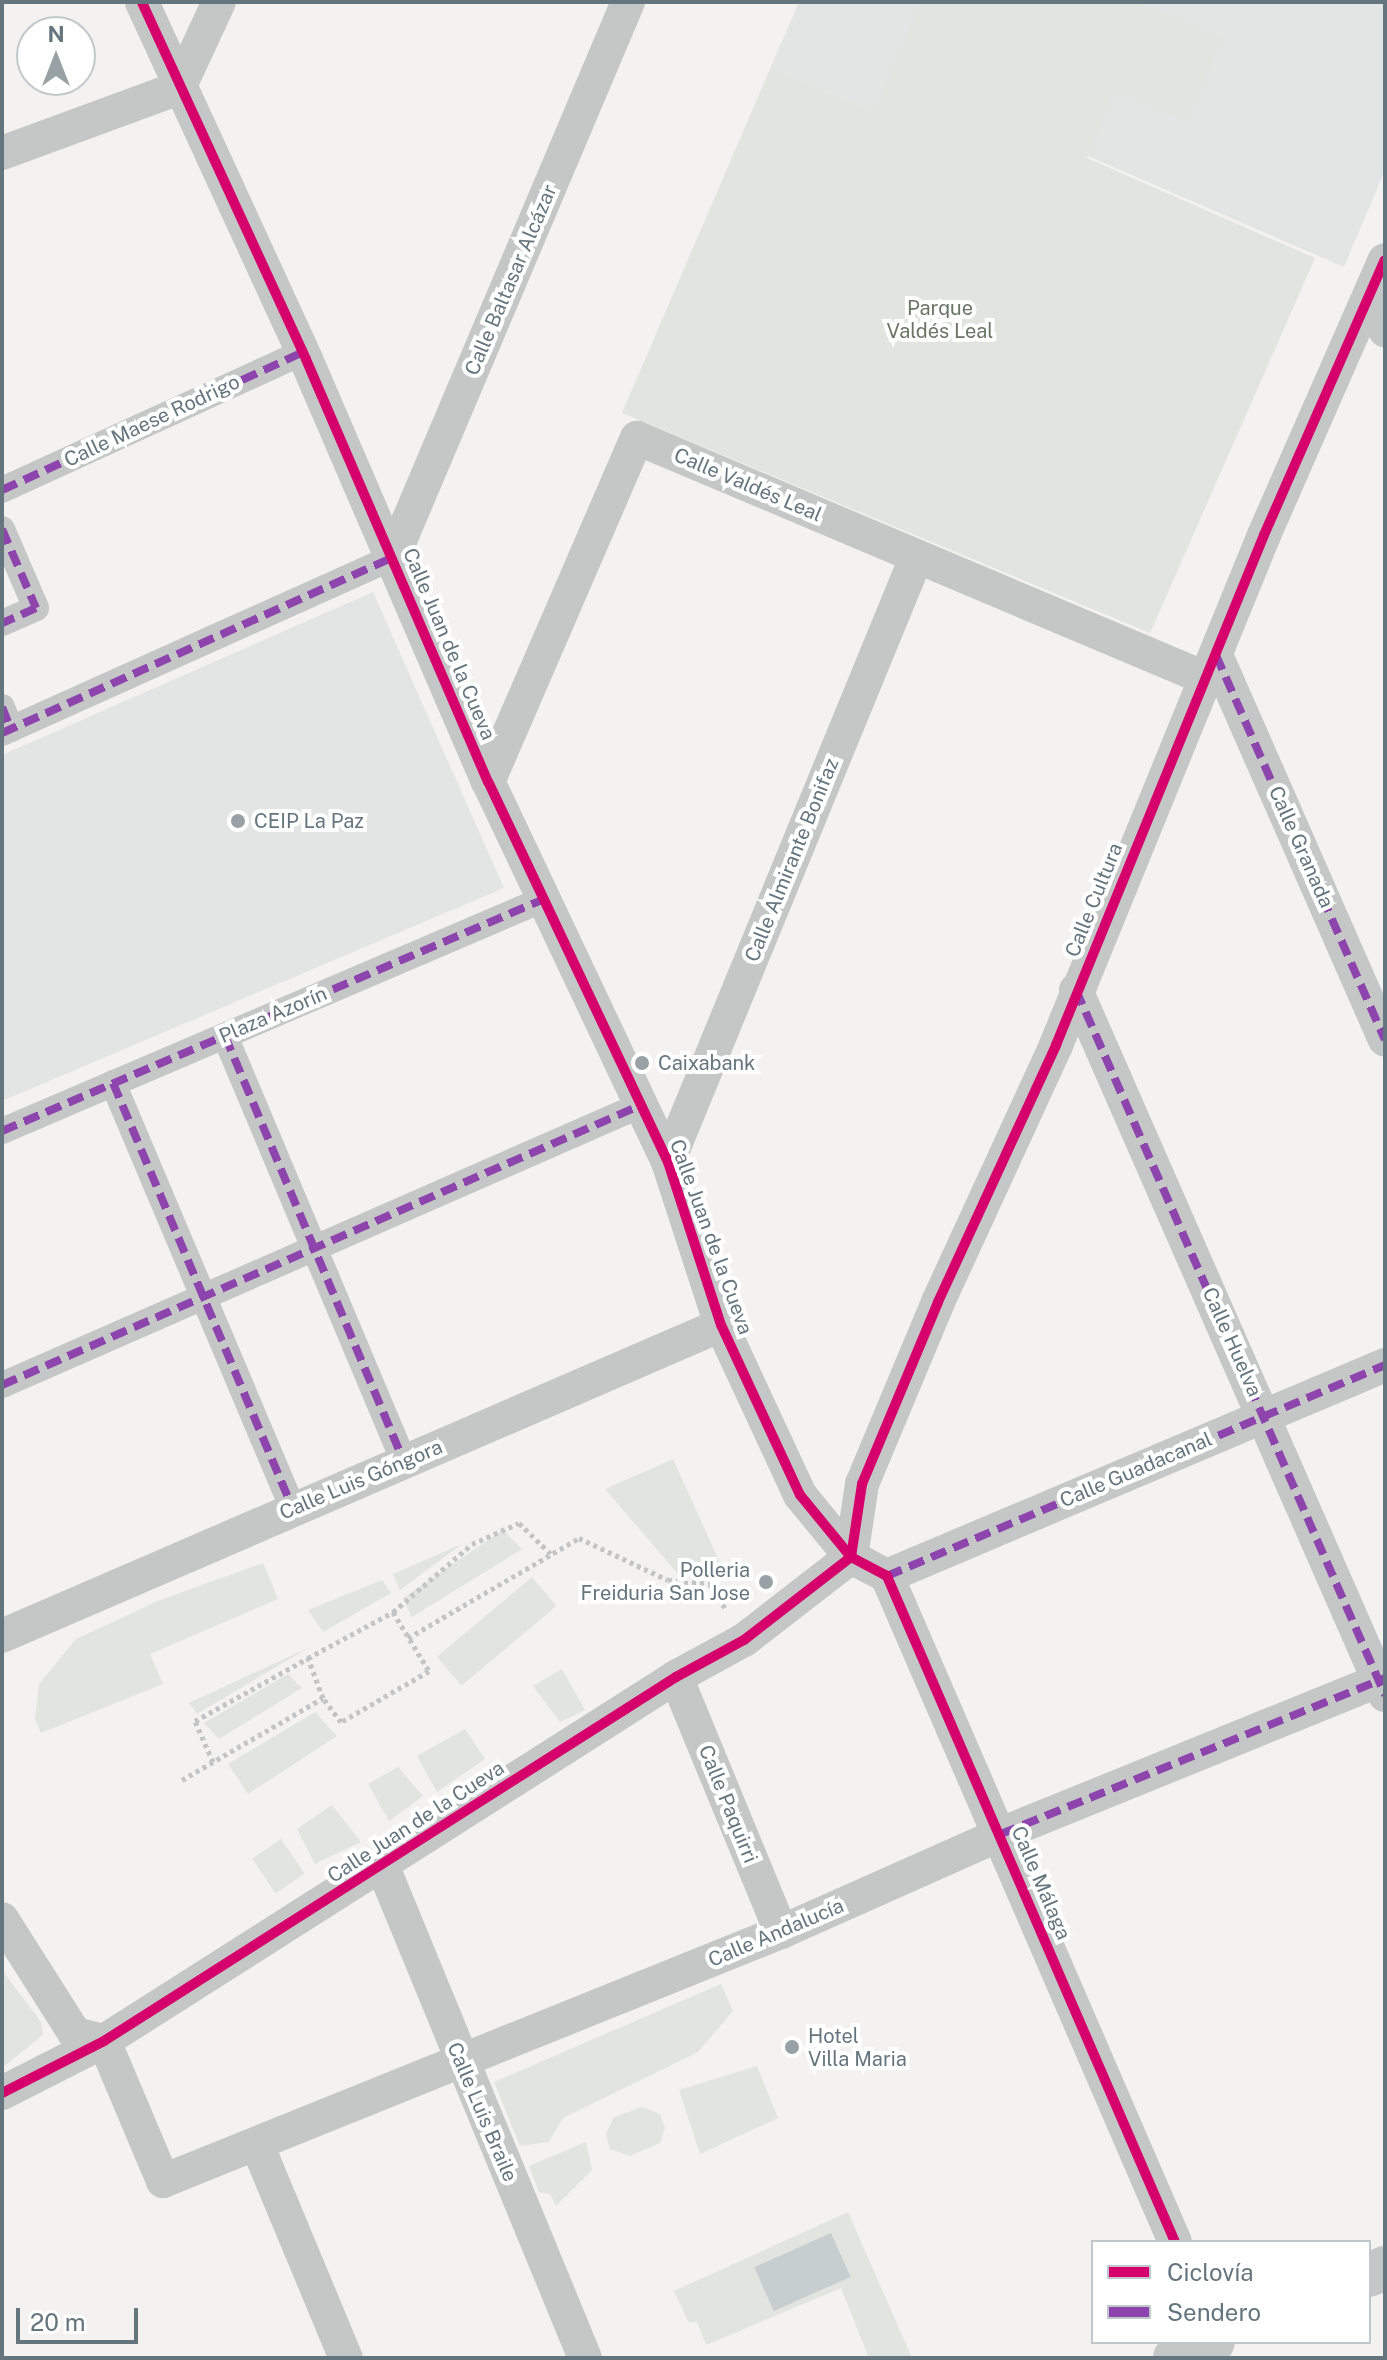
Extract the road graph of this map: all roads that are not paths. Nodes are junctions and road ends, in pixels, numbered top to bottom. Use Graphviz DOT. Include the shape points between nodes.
graph roads {
  1 [pos="142,2"];
  2 [pos="219,2"];
  3 [pos="628,2"];
  4 [pos="179,88"];
  5 [pos="2,153"];
  6 [pos="1385,260"];
  7 [pos="1369,296"];
  8 [pos="1385,331"];
  9 [pos="303,352"];
  10 [pos="2,490"];
  11 [pos="2,529"];
  12 [pos="393,557"];
  13 [pos="916,558"];
  14 [pos="2,623"];
  15 [pos="1210,667"];
  16 [pos="5,723"];
  17 [pos="488,782"];
  18 [pos="544,899"];
  19 [pos="1076,990"];
  20 [pos="225,1036"];
  21 [pos="1385,1040"];
  22 [pos="113,1083"];
  23 [pos="641,1105"];
  24 [pos="2,1131"];
  25 [pos="668,1162"];
  26 [pos="314,1248"];
  27 [pos="203,1297"];
  28 [pos="721,1325"];
  29 [pos="1385,1365"];
  30 [pos="2,1385"];
  31 [pos="1265,1415"];
  32 [pos="404,1462"];
  33 [pos="293,1510"];
  34 [pos="851,1557"];
  35 [pos="887,1576"];
  36 [pos="2,1636"];
  37 [pos="676,1677"];
  38 [pos="1383,1684"];
  39 [pos="1001,1834"];
  40 [pos="382,1865"];
  41 [pos="2,1919"];
  42 [pos="781,1932"];
  43 [pos="104,2041"];
  44 [pos="461,2064"];
  45 [pos="2,2093"];
  46 [pos="258,2147"];
  47 [pos="1174,2240"];
  48 [pos="1208,2344"];
  49 [pos="346,2358"];
  50 [pos="585,2358"];
  51 [pos="1175,2358"];
  1 -- 4 [label="street, Calle Juan de la Cueva"];
  2 -- 4 [label="street"];
  3 -- 12 [label="street, Calle Baltasar Alcázar"];
  4 -- 5 [label="street"];
  4 -- 9 [label="street, Calle Juan de la Cueva"];
  6 -- 7 [label="street, Calle Cultura"];
  7 -- 8 [label="street"];
  7 -- 15 [label="street, Calle Cultura"];
  9 -- 10 [label="street, Calle Maese Rodrigo"];
  9 -- 12 [label="street, Calle Juan de la Cueva"];
  11 -- 14 [label="street" via="36,608"];
  12 -- 16 [label="street"];
  12 -- 17 [label="street, Calle Juan de la Cueva"];
  13 -- 15 [label="street, Calle Valdés Leal"];
  13 -- 17 [label="street, Calle Valdés Leal" via="637,438"];
  13 -- 25 [label="street, Calle Almirante Bonifaz"];
  15 -- 19 [label="street, Calle Cultura"];
  15 -- 21 [label="street, Calle Granada"];
  17 -- 18 [label="street, Calle Juan de la Cueva"];
  18 -- 20 [label="street, Plaza Azorín"];
  18 -- 23 [label="street, Calle Juan de la Cueva"];
  19 -- 31 [label="street, Calle Huelva"];
  19 -- 34 [label="street, Calle Cultura" via="862,1484"];
  20 -- 22 [label="street, Plaza Azorín"];
  20 -- 26 [label="street"];
  22 -- 24 [label="street, Plaza Azorín"];
  22 -- 27 [label="street"];
  23 -- 25 [label="street, Calle Juan de la Cueva"];
  23 -- 26 [label="street"];
  25 -- 28 [label="street, Calle Juan de la Cueva"];
  26 -- 27 [label="street"];
  26 -- 32 [label="street"];
  27 -- 30 [label="street"];
  27 -- 33 [label="street"];
  28 -- 32 [label="street, Calle Luis Góngora"];
  28 -- 34 [label="street, Calle Juan de la Cueva" via="800,1495"];
  29 -- 31 [label="street, Calle Guadacanal"];
  31 -- 35 [label="street, Calle Guadacanal"];
  31 -- 38 [label="street, Calle Huelva"];
  32 -- 33 [label="street, Calle Luis Góngora"];
  33 -- 36 [label="street, Calle Luis Góngora"];
  34 -- 35 [label="street"];
  34 -- 37 [label="street, Calle Juan de la Cueva" via="744,1640"];
  35 -- 39 [label="street, Calle Málaga"];
  37 -- 40 [label="street, Calle Juan de la Cueva"];
  37 -- 42 [label="street, Calle Paquirri"];
  38 -- 39 [label="street, Calle Andalucía"];
  39 -- 42 [label="street, Calle Andalucía"];
  39 -- 47 [label="street, Calle Málaga"];
  40 -- 43 [label="street, Calle Juan de la Cueva"];
  40 -- 44 [label="street, Calle Luis Braile"];
  41 -- 43 [label="street" via="75,2034"];
  42 -- 44 [label="street, Calle Andalucía"];
  43 -- 45 [label="street, Calle Juan de la Cueva"];
  43 -- 46 [label="street, Calle Andalucía" via="163,2181"];
  44 -- 46 [label="street, Calle Andalucía"];
  44 -- 50 [label="street, Calle Luis Braile"];
  46 -- 49 [label="street"];
  48 -- 51 [label="street"];
}
